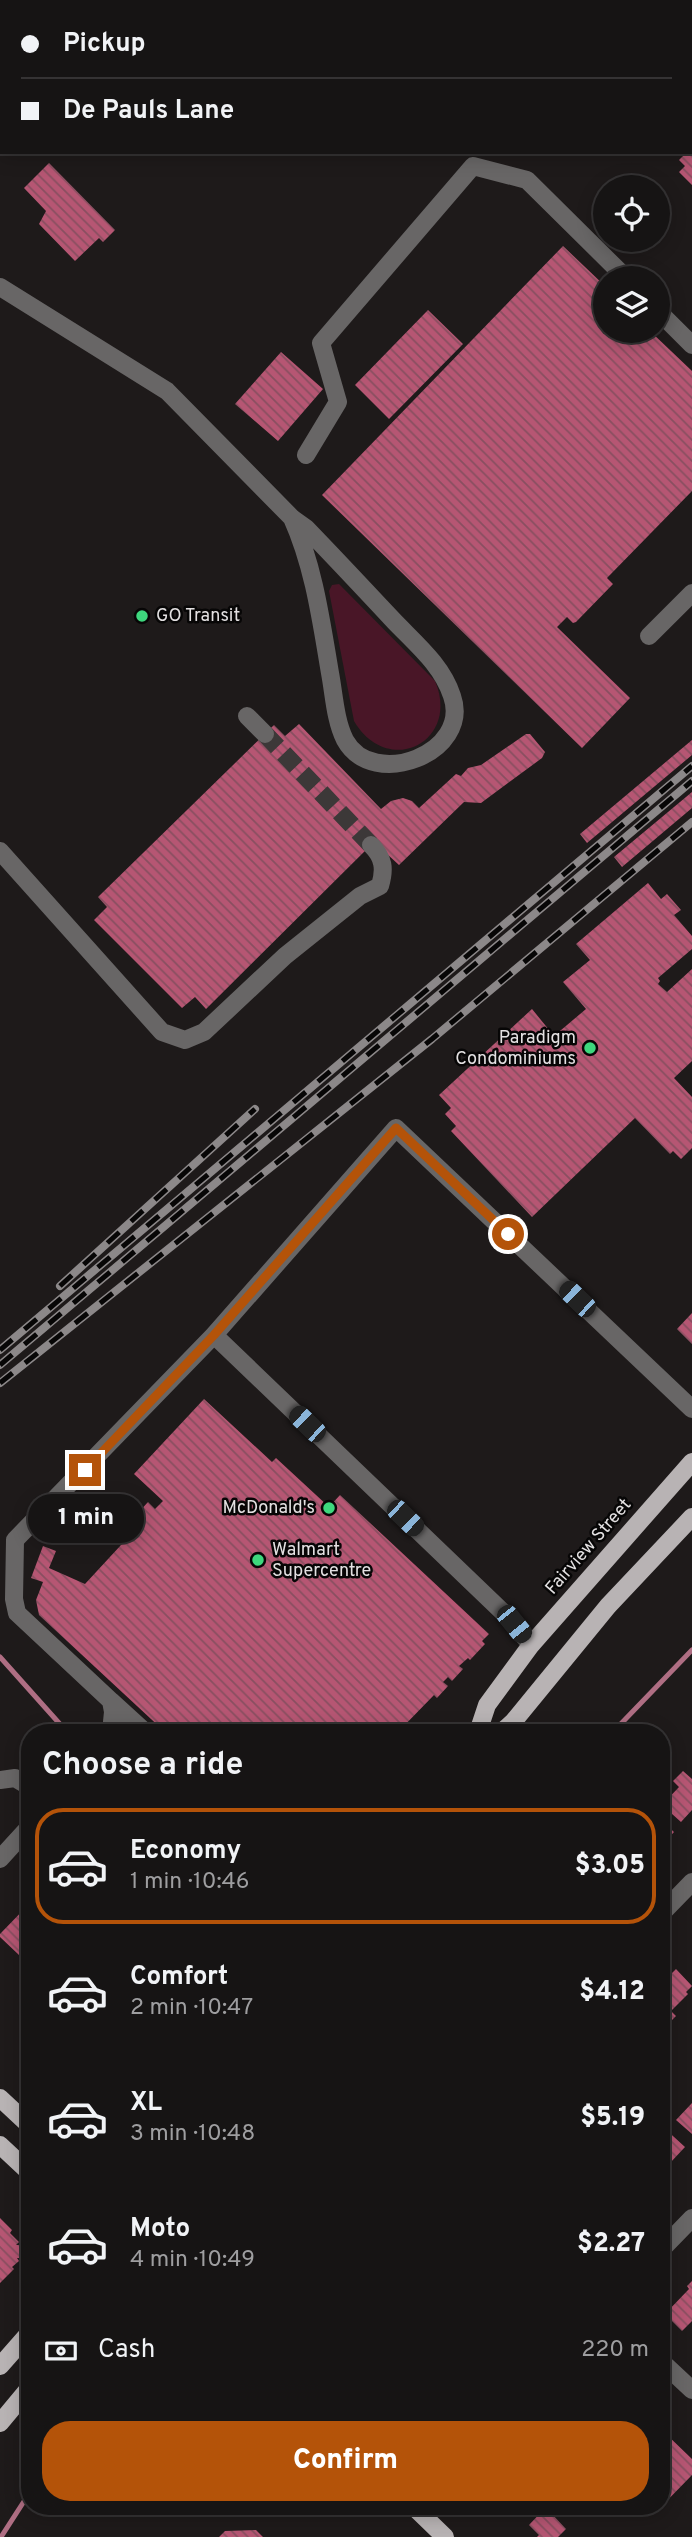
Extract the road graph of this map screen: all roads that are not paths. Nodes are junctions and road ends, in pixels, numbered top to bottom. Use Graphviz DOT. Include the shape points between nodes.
graph roads {
  1 [pos="614,266"];
  2 [pos="0,287"];
  3 [pos="670,322"];
  4 [pos="692,345"];
  5 [pos="306,455"];
  6 [pos="292,518"];
  7 [pos="692,593"];
  8 [pos="649,636"];
  9 [pos="247,716"];
  10 [pos="265,734"];
  11 [pos="371,845"];
  12 [pos="0,851"];
  13 [pos="214,1335"];
  14 [pos="692,1409"];
  15 [pos="692,1462"];
  16 [pos="692,1517"];
  17 [pos="531,1645"];
  18 [pos="111,1701"];
  19 [pos="112,1724"];
  20 [pos="136,1724"];
  21 [pos="481,1724"];
  22 [pos="511,1724"];
  23 [pos="0,1780"];
  24 [pos="21,1782"];
  25 [pos="21,1836"];
  26 [pos="0,1859"];
  27 [pos="692,1882"];
  28 [pos="670,1905"];
  29 [pos="0,2098"];
  30 [pos="21,2118"];
  31 [pos="0,2145"];
  32 [pos="21,2166"];
  33 [pos="692,2218"];
  34 [pos="670,2241"];
  35 [pos="21,2342"];
  36 [pos="0,2365"];
  37 [pos="670,2369"];
  38 [pos="692,2390"];
  39 [pos="21,2398"];
  40 [pos="0,2423"];
  41 [pos="422,2515"];
  42 [pos="445,2537"];
  1 -- 5 [label="street" via="527,180 473,166 321,343 338,402"];
  2 -- 6 [label="street" via="167,391"];
  3 -- 4 [label="street"];
  6 -- 6 [label="street" via="311,569 346,741 355,751 379,762 411,762 426,755 446,736 455,709 444,679 353,577"];
  7 -- 8 [label="street"];
  9 -- 10 [label="street"];
  11 -- 12 [label="street" via="385,870 380,886 360,896 285,956 204,1032 185,1040 162,1032"];
  13 -- 14 [label="street" via="396,1128"];
  13 -- 17 [label="street" via="509,1618"];
  13 -- 18 [label="street" via="15,1540 13,1599 18,1612"];
  15 -- 17 [label="main road, Fairview Street"];
  16 -- 22 [label="main road" via="608,1606"];
  17 -- 21 [label="main road, Fairview Street" via="488,1705"];
  18 -- 19 [label="street"];
  18 -- 20 [label="street"];
  23 -- 24 [label="street"];
  25 -- 26 [label="street"];
  27 -- 28 [label="street"];
  29 -- 30 [label="main road"];
  31 -- 32 [label="main road"];
  33 -- 34 [label="street"];
  35 -- 36 [label="main road"];
  37 -- 38 [label="street"];
  39 -- 40 [label="main road"];
  41 -- 42 [label="main road"];
}
